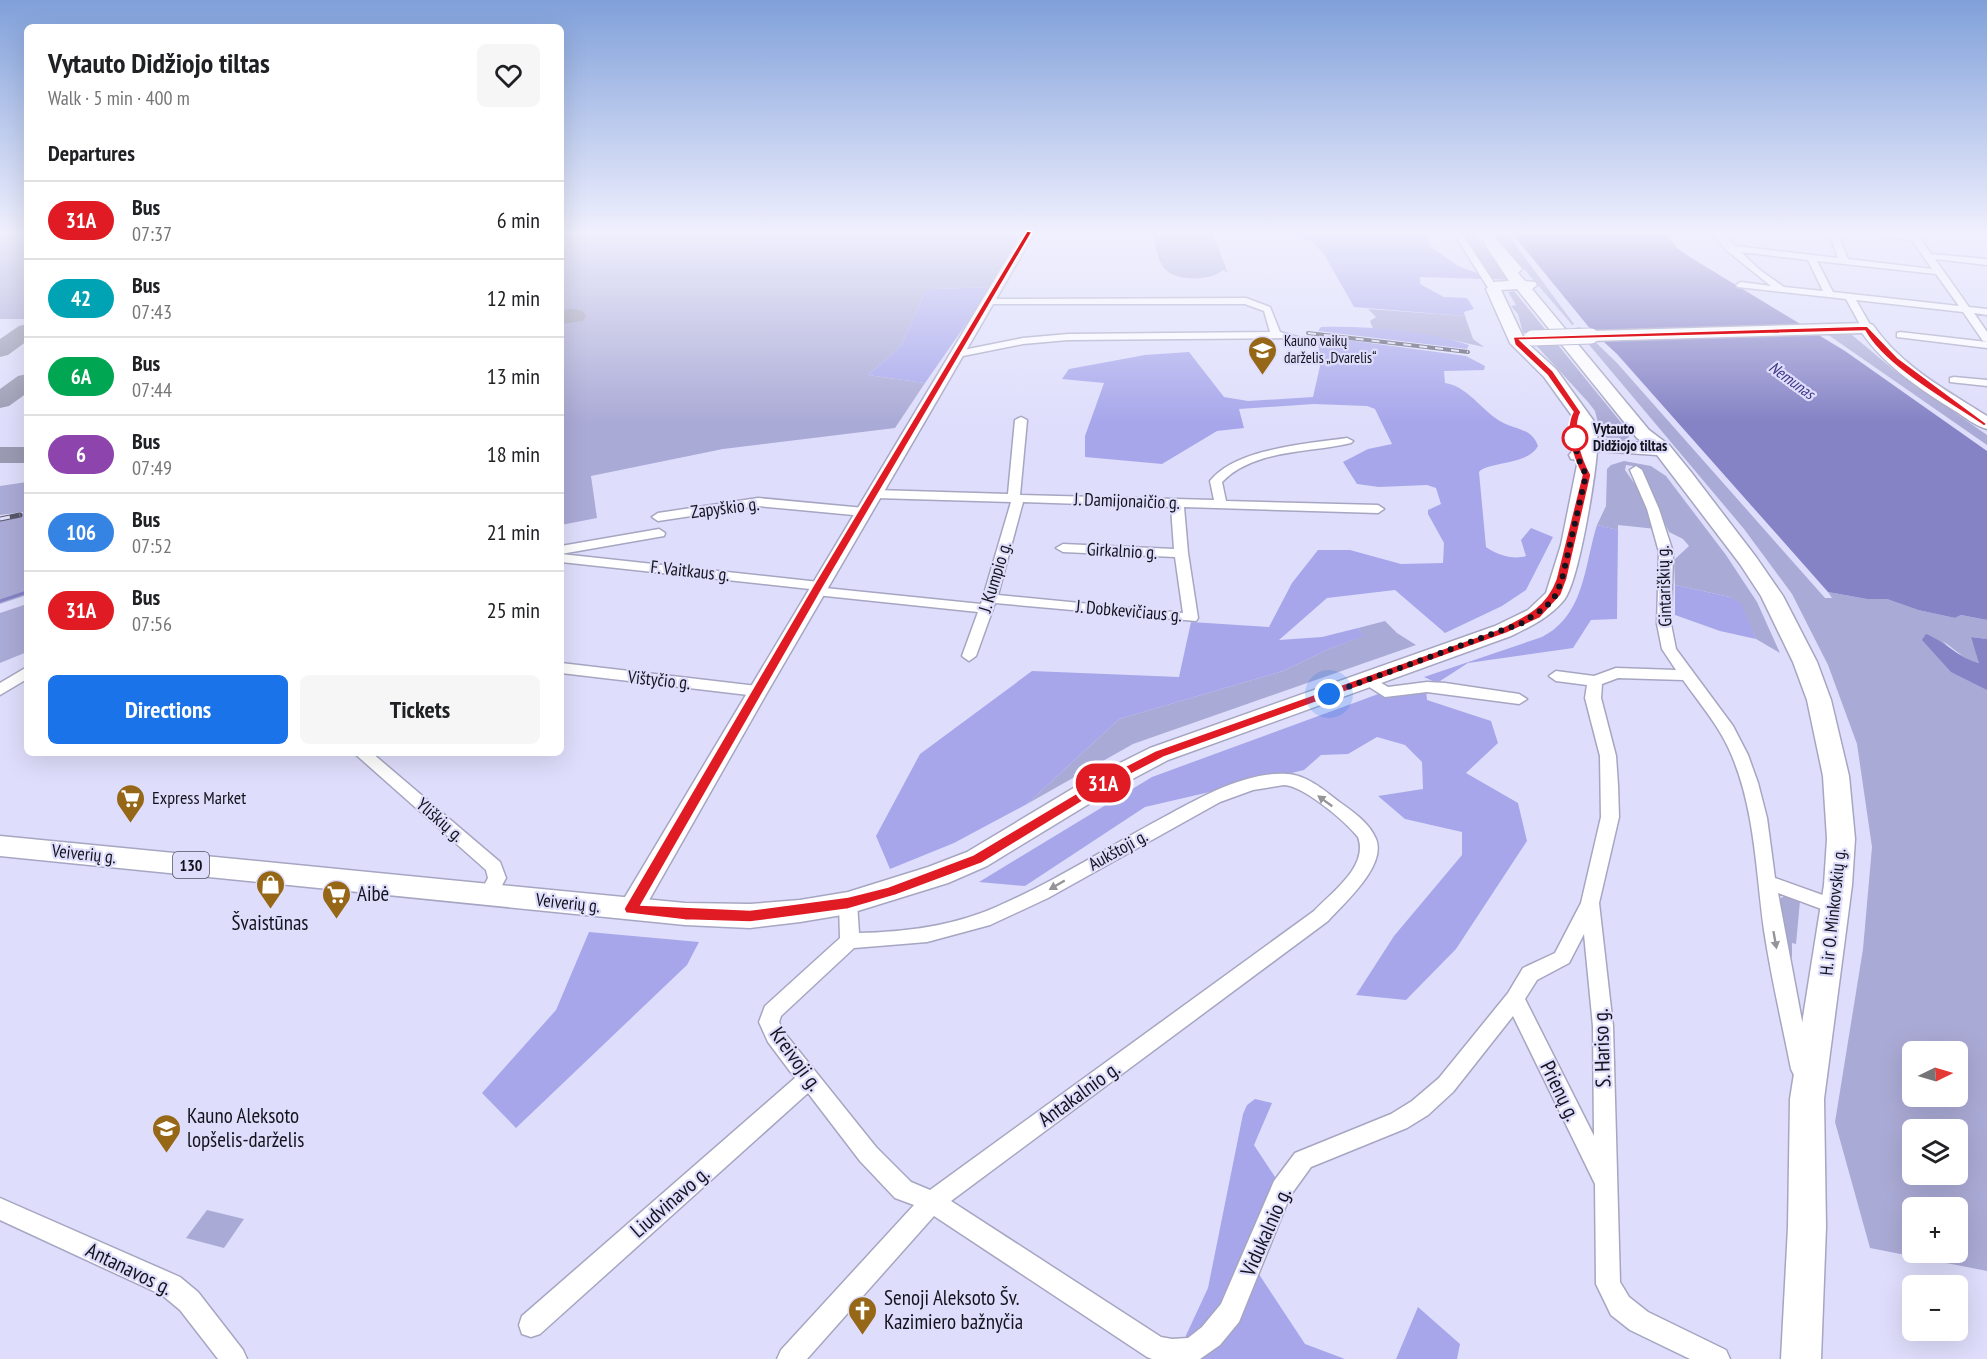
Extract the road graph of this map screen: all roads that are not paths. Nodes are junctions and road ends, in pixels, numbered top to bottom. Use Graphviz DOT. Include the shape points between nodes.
graph roads {
  1 [pos="992,295"];
  2 [pos="1501,295"];
  3 [pos="1533,295"];
  4 [pos="1843,295"];
  5 [pos="1956,295"];
  6 [pos="1849,296"];
  7 [pos="988,302"];
  8 [pos="1967,310"];
  9 [pos="1987,312"];
  10 [pos="1867,328"];
  11 [pos="1276,335"];
  12 [pos="1900,335"];
  13 [pos="1524,338"];
  14 [pos="1987,339"];
  15 [pos="1311,342"];
  16 [pos="1987,345"];
  17 [pos="958,354"];
  18 [pos="1954,380"];
  19 [pos="1987,383"];
  20 [pos="1021,420"];
  21 [pos="1987,424"];
  22 [pos="1347,441"];
  23 [pos="1662,449"];
  24 [pos="1588,458"];
  25 [pos="1636,470"];
  26 [pos="1684,476"];
  27 [pos="876,494"];
  28 [pos="1016,498"];
  29 [pos="1177,503"];
  30 [pos="1221,505"];
  31 [pos="1378,509"];
  32 [pos="864,512"];
  33 [pos="658,517"];
  34 [pos="659,533"];
  35 [pos="1063,548"];
  36 [pos="564,549"];
  37 [pos="1181,553"];
  38 [pos="564,558"];
  39 [pos="817,588"];
  40 [pos="988,603"];
  41 [pos="969,656"];
  42 [pos="564,668"];
  43 [pos="24,674"];
  44 [pos="1688,675"];
  45 [pos="1556,676"];
  46 [pos="1368,680"];
  47 [pos="1595,681"];
  48 [pos="0,690"];
  49 [pos="757,691"];
  50 [pos="1519,699"];
  51 [pos="365,756"];
  52 [pos="1368,840"];
  53 [pos="0,846"];
  54 [pos="1767,882"];
  55 [pos="488,895"];
  56 [pos="848,903"];
  57 [pos="1590,903"];
  58 [pos="1835,907"];
  59 [pos="631,909"];
  60 [pos="850,941"];
  61 [pos="1515,999"];
  62 [pos="809,1079"];
  63 [pos="1808,1099"];
  64 [pos="1605,1182"];
  65 [pos="932,1202"];
  66 [pos="0,1209"];
  67 [pos="531,1325"];
  68 [pos="234,1359"];
  69 [pos="790,1359"];
  70 [pos="1717,1359"];
  71 [pos="1802,1359"];
  1 -- 7 [label="street"];
  2 -- 13 [label="main road, Veiverių g."];
  3 -- 23 [label="main road, H. ir O. Minkovskių g." via="1656,435"];
  4 -- 6 [label="street"];
  5 -- 8 [label="street"];
  6 -- 8 [label="street"];
  6 -- 10 [label="street"];
  7 -- 11 [label="street" via="1246,301 1267,309"];
  7 -- 17 [label="street"];
  8 -- 9 [label="street"];
  8 -- 14 [label="street"];
  10 -- 13 [label="main road, bridge"];
  10 -- 21 [label="main road" via="1895,360"];
  11 -- 15 [label="street" via="1292,335"];
  11 -- 17 [label="street" via="1068,337"];
  12 -- 16 [label="street"];
  13 -- 24 [label="main road, Veiverių g. / 130" via="1518,343 1550,373 1588,427"];
  17 -- 27 [label="street"];
  18 -- 19 [label="street"];
  20 -- 28 [label="street, J. Kumpio g."];
  22 -- 30 [label="street" via="1268,454 1226,470 1216,481"];
  23 -- 24 [label="main road" via="1625,449"];
  23 -- 26 [label="main road, H. ir O. Minkovskių g."];
  24 -- 26 [label="main road" via="1643,458"];
  24 -- 46 [label="main road, Veiverių g. / 130" via="1562,579 1546,607 1503,631"];
  25 -- 44 [label="street, Gintariškių g." via="1666,552 1664,624 1669,649"];
  26 -- 58 [label="main road, H. ir O. Minkovskių g." via="1772,596 1818,700 1836,776 1841,839"];
  27 -- 28 [label="street, J. Damijonaičio g."];
  27 -- 32 [label="street"];
  28 -- 29 [label="street, J. Damijonaičio g."];
  28 -- 40 [label="street, J. Kumpio g."];
  29 -- 30 [label="street, J. Damijonaičio g."];
  29 -- 37 [label="street, J. Dobkevičiaus g."];
  30 -- 31 [label="street, J. Damijonaičio g."];
  32 -- 33 [label="street, Zapyškio g." via="758,502"];
  32 -- 39 [label="street"];
  34 -- 36 [label="street"];
  35 -- 37 [label="street, Girkalnio g."];
  37 -- 40 [label="street, J. Dobkevičiaus g." via="1191,618"];
  38 -- 39 [label="street, F. Vaitkaus g."];
  39 -- 40 [label="street, F. Vaitkaus g."];
  39 -- 49 [label="street"];
  40 -- 41 [label="street, J. Kumpio g."];
  42 -- 49 [label="street, Vištyčio g."];
  43 -- 48 [label="street"];
  44 -- 47 [label="street" via="1616,673"];
  44 -- 54 [label="street, H. ir O. Minkovskių g." via="1740,755 1758,818"];
  45 -- 47 [label="street"];
  46 -- 50 [label="street" via="1385,692 1427,687"];
  46 -- 56 [label="main road, Veiverių g. / 130" via="1159,754 977,859 929,879"];
  47 -- 57 [label="street, S. Hariso g." via="1593,698 1608,756 1610,817"];
  49 -- 59 [label="street"];
  51 -- 55 [label="street, Yliškių g." via="494,867 497,878"];
  52 -- 60 [label="street, Aukštoji g., one-way" via="1357,824 1298,782 1263,782 1214,799 1000,914 944,931"];
  52 -- 65 [label="street, Antakalnio g." via="1362,871 1321,916"];
  53 -- 55 [label="main road, Veiverių g. / 130"];
  54 -- 58 [label="street"];
  54 -- 63 [label="street, H. ir O. Minkovskių g., one-way" via="1779,963"];
  55 -- 59 [label="main road, Veiverių g. / 130"];
  56 -- 59 [label="main road, Veiverių g. / 130" via="750,916"];
  56 -- 60 [label="street"];
  57 -- 61 [label="street, Vidukalnio g." via="1562,958 1530,974"];
  57 -- 64 [label="street, S. Hariso g." via="1603,1026"];
  58 -- 63 [label="main road, H. ir O. Minkovskių g."];
  60 -- 62 [label="street, Kreivoji g." via="772,1011 769,1022 775,1036"];
  61 -- 64 [label="street, Prienų g."];
  61 -- 65 [label="street, Vidukalnio g." via="1446,1085 1420,1108 1399,1121 1303,1160 1282,1189 1230,1313 1212,1336 1192,1350 1172,1352 1156,1348"];
  62 -- 65 [label="street, Kreivoji g." via="868,1154 903,1190"];
  62 -- 67 [label="street, Liudvinavo g."];
  63 -- 71 [label="main road, H. ir O. Minkovskių g."];
  64 -- 70 [label="street, S. Hariso g." via="1608,1284 1620,1306 1639,1321"];
  65 -- 69 [label="street, Antakalnio g."];
  66 -- 68 [label="street, Antanavos g." via="171,1286 189,1300"];
}
